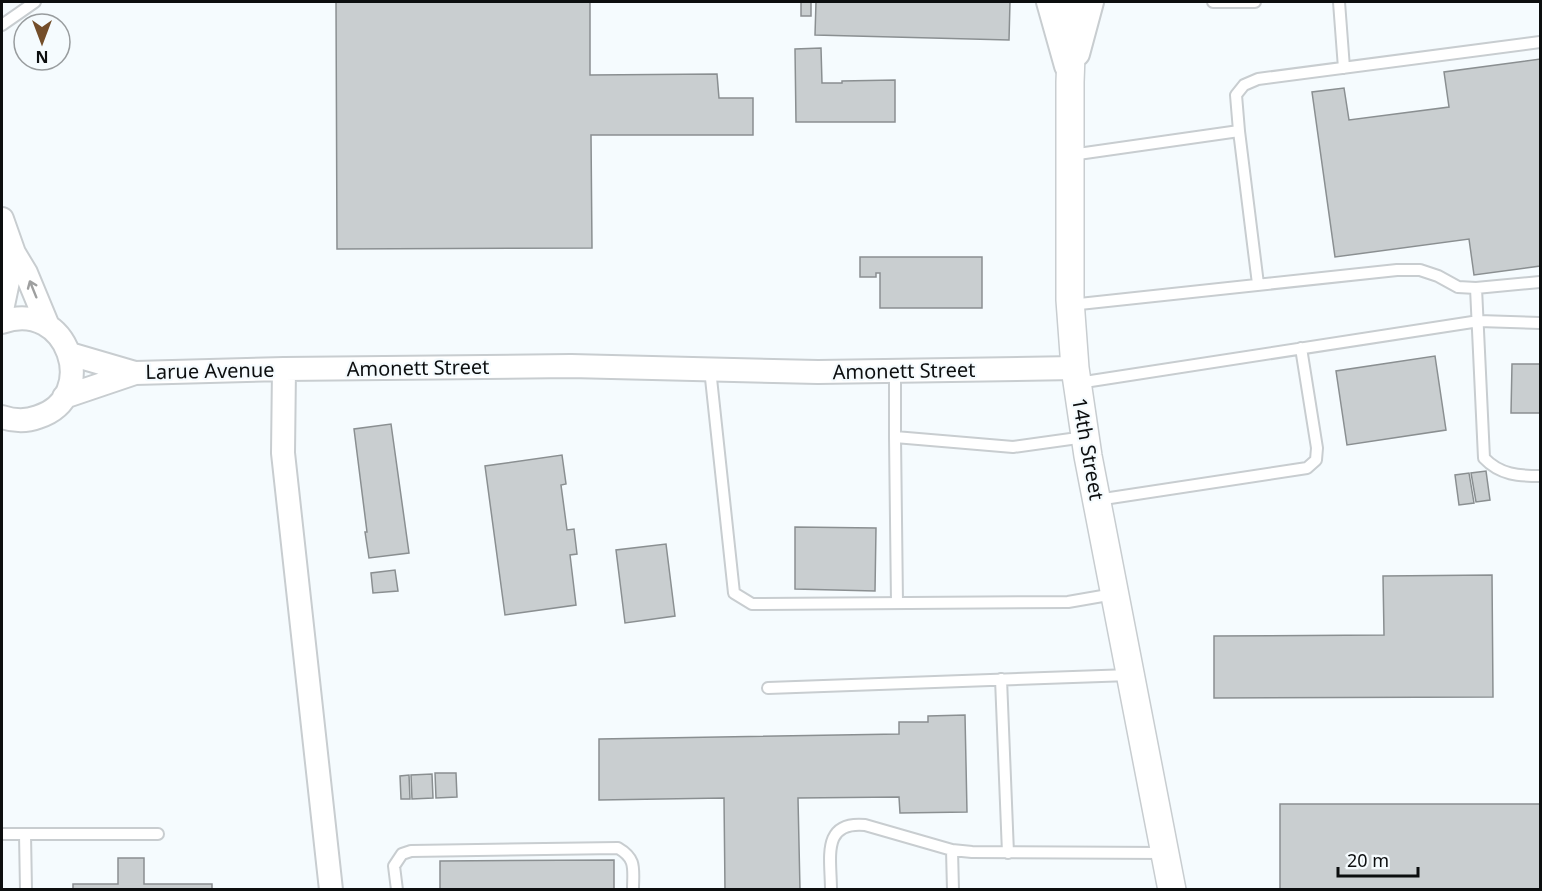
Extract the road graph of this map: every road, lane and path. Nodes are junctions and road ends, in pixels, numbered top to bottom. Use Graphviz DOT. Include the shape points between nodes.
graph roads {
  1 [pos="35,2"];
  2 [pos="1048,2"];
  3 [pos="1073,2"];
  4 [pos="1092,2"];
  5 [pos="1213,2"];
  6 [pos="1255,2"];
  7 [pos="1340,2"];
  8 [pos="2,25"];
  9 [pos="1540,42"];
  10 [pos="1344,68"];
  11 [pos="1070,82"];
  12 [pos="1239,131"];
  13 [pos="1070,155"];
  14 [pos="2,219"];
  15 [pos="14,253"];
  16 [pos="1540,282"];
  17 [pos="1258,284"];
  18 [pos="1476,288"];
  19 [pos="1070,304"];
  20 [pos="2,310"];
  21 [pos="1479,321"];
  22 [pos="2,322"];
  23 [pos="1540,323"];
  24 [pos="48,326"];
  25 [pos="1301,348"];
  26 [pos="70,354"];
  27 [pos="284,369"];
  28 [pos="710,369"];
  29 [pos="895,371"];
  30 [pos="135,373"];
  31 [pos="1076,376"];
  32 [pos="64,397"];
  33 [pos="2,417"];
  34 [pos="895,437"];
  35 [pos="1085,437"];
  36 [pos="1540,476"];
  37 [pos="1096,500"];
  38 [pos="1115,594"];
  39 [pos="897,603"];
  40 [pos="1131,675"];
  41 [pos="1001,680"];
  42 [pos="768,688"];
  43 [pos="2,834"];
  44 [pos="24,834"];
  45 [pos="158,834"];
  46 [pos="952,850"];
  47 [pos="1008,853"];
  48 [pos="1165,853"];
  49 [pos="26,890"];
  50 [pos="331,890"];
  51 [pos="397,890"];
  52 [pos="633,890"];
  53 [pos="831,890"];
  54 [pos="952,890"];
  55 [pos="1172,890"];
  1 -- 8 [label="lane"];
  2 -- 11 [label="street"];
  3 -- 11 [label="street, 14th Street"];
  4 -- 11 [label="street"];
  5 -- 6 [label="lane"];
  7 -- 10 [label="lane"];
  9 -- 10 [label="lane"];
  10 -- 12 [label="lane" via="1258,79 1244,85 1236,95"];
  11 -- 13 [label="street, 14th Street"];
  12 -- 13 [label="lane"];
  12 -- 17 [label="lane"];
  13 -- 19 [label="street, 14th Street"];
  14 -- 15 [label="street"];
  15 -- 20 [label="street"];
  24 -- 15 [label="street, one-way"];
  16 -- 18 [label="lane"];
  17 -- 18 [label="lane" via="1420,270 1458,287"];
  17 -- 19 [label="lane"];
  18 -- 21 [label="lane"];
  19 -- 31 [label="street, 14th Street"];
  21 -- 23 [label="lane"];
  21 -- 25 [label="lane"];
  21 -- 36 [label="lane" via="1484,458 1500,471"];
  22 -- 24 [label="street" via="24,318"];
  24 -- 26 [label="street"];
  25 -- 31 [label="lane"];
  25 -- 37 [label="lane" via="1317,448 1316,460 1307,468"];
  26 -- 30 [label="street, Larue Avenue"];
  26 -- 32 [label="street" via="71,381"];
  27 -- 28 [label="street, Amonett Street"];
  27 -- 30 [label="street, Larue Avenue"];
  27 -- 50 [label="street" via="283,453"];
  28 -- 29 [label="street, Amonett Street"];
  28 -- 39 [label="lane" via="734,593 752,604"];
  29 -- 31 [label="street, Amonett Street"];
  29 -- 34 [label="lane"];
  30 -- 32 [label="street, Larue Avenue"];
  31 -- 35 [label="street, 14th Street"];
  32 -- 33 [label="street, Larue Avenue" via="51,411 35,418 16,421"];
  34 -- 35 [label="lane" via="1013,447"];
  34 -- 39 [label="lane"];
  35 -- 37 [label="street, 14th Street"];
  37 -- 38 [label="street, 14th Street"];
  38 -- 39 [label="lane" via="1068,602"];
  38 -- 40 [label="street, 14th Street"];
  40 -- 41 [label="lane"];
  40 -- 48 [label="street, 14th Street"];
  41 -- 42 [label="lane"];
  41 -- 47 [label="lane"];
  43 -- 44 [label="lane"];
  44 -- 45 [label="lane"];
  44 -- 49 [label="lane"];
  46 -- 47 [label="lane"];
  46 -- 53 [label="lane" via="852,824 834,834 832,840"];
  46 -- 54 [label="lane"];
  47 -- 48 [label="lane"];
  48 -- 55 [label="street, 14th Street"];
  51 -- 52 [label="lane" via="394,866 402,854 411,851 618,848 633,862"];
}
